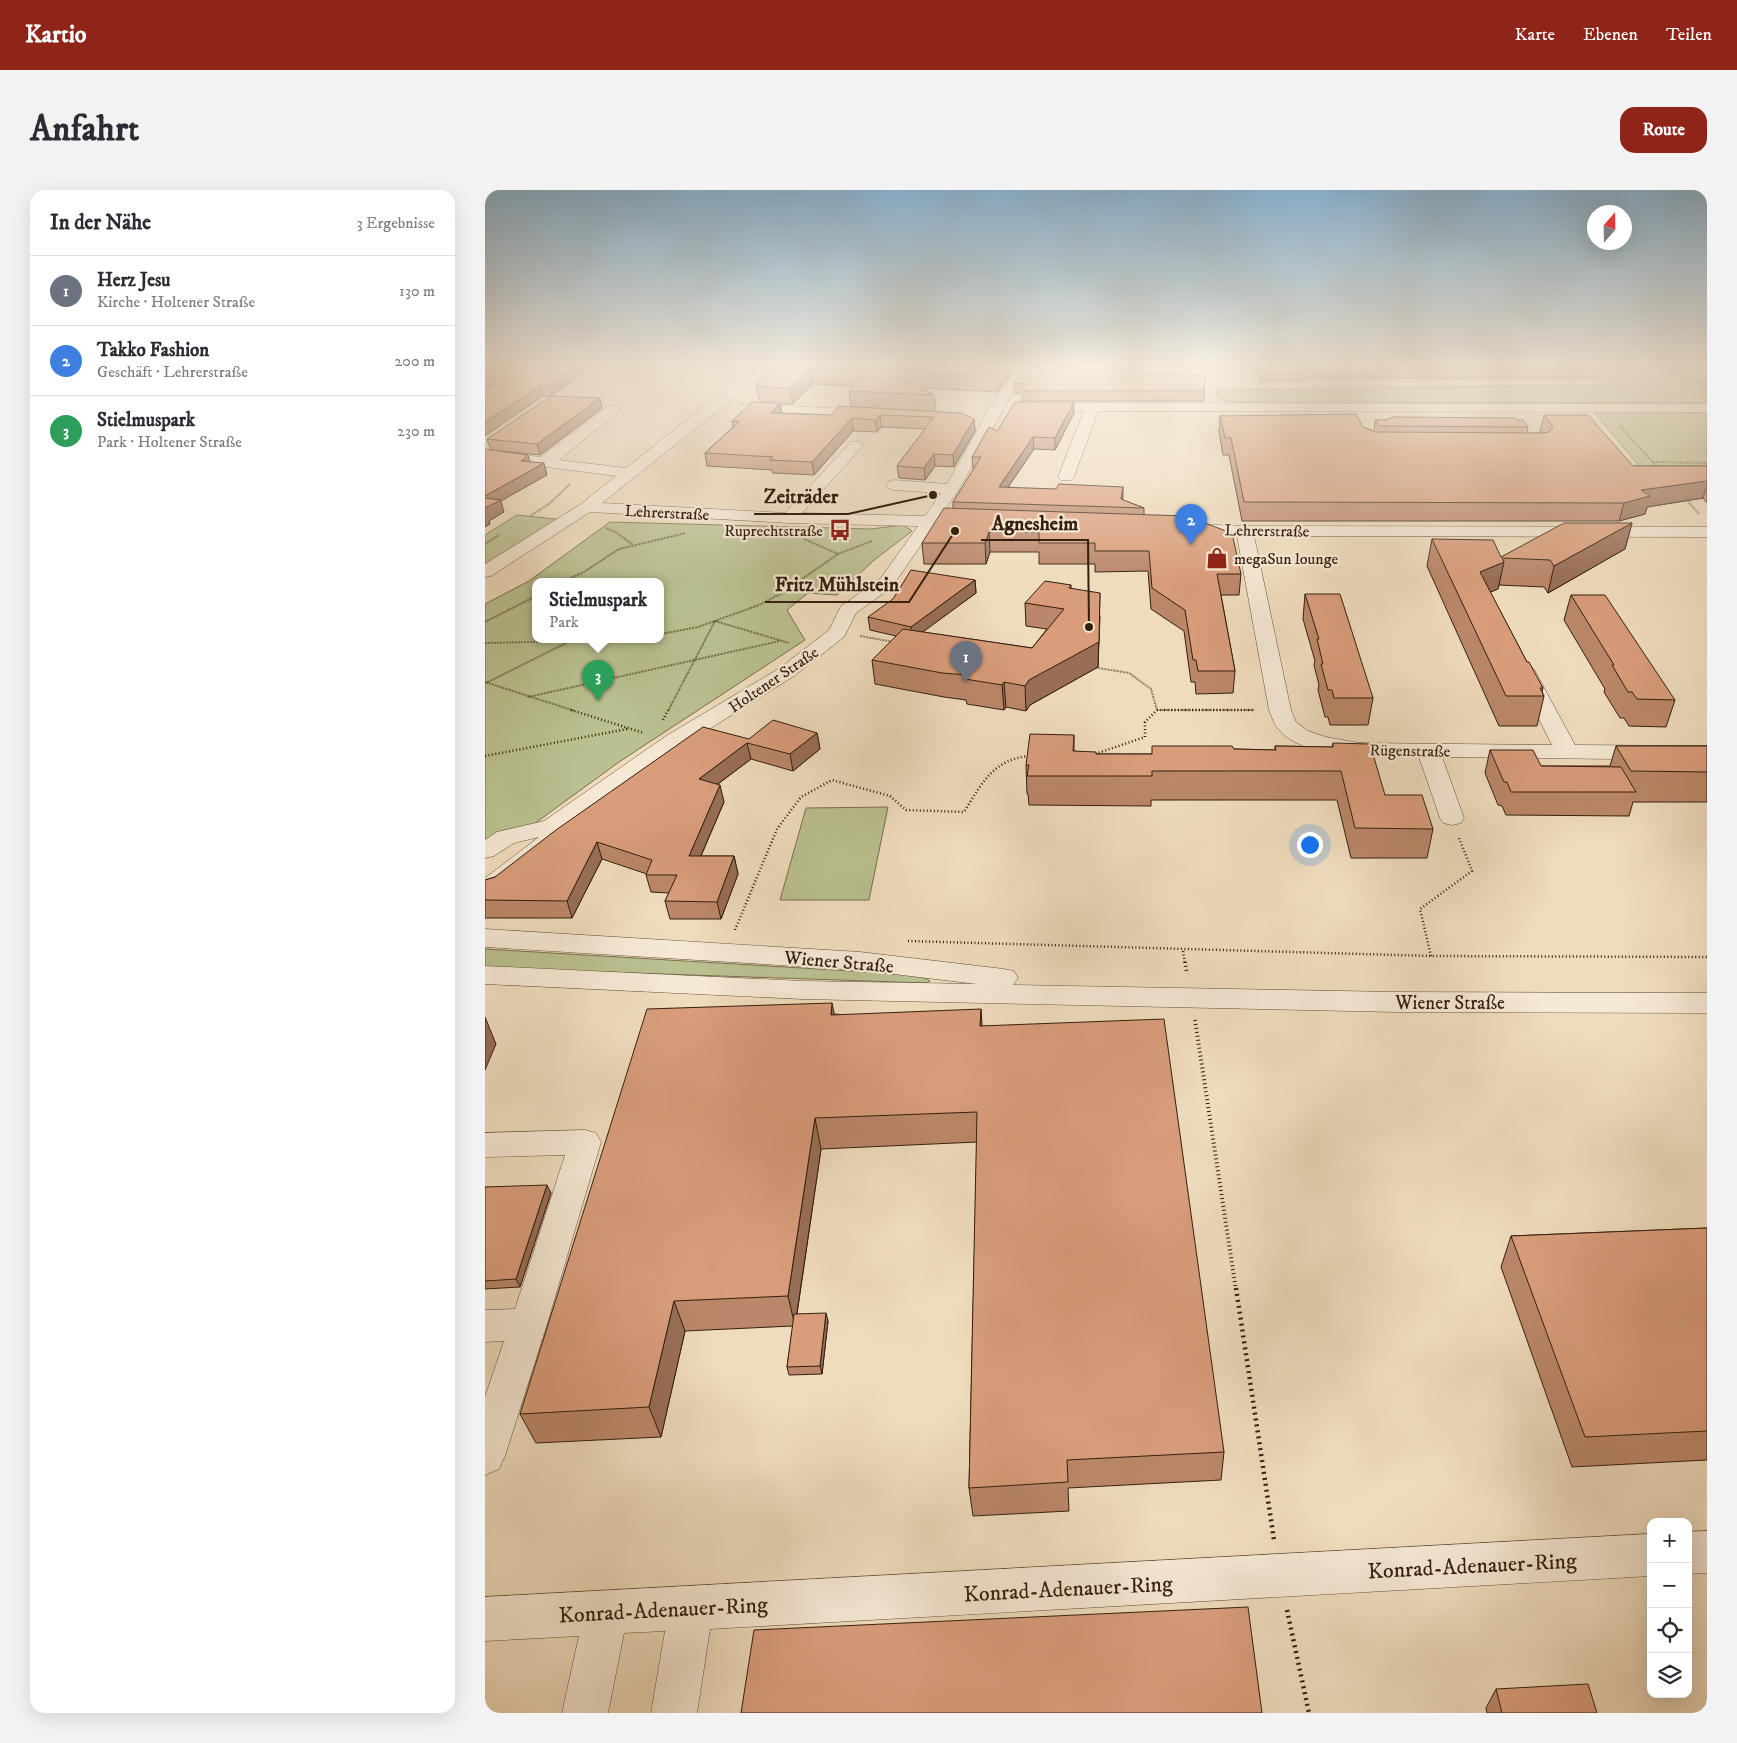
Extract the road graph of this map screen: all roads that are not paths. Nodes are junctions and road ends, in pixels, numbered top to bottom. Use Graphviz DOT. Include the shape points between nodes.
graph roads {
  1 [pos="577,438"];
  2 [pos="673,438"];
  3 [pos="688,438"];
  4 [pos="975,438"];
  5 [pos="1081,438"];
  6 [pos="856,445"];
  7 [pos="485,455"];
  8 [pos="542,463"];
  9 [pos="630,473"];
  10 [pos="1066,477"];
  11 [pos="894,485"];
  12 [pos="952,489"];
  13 [pos="607,509"];
  14 [pos="789,518"];
  15 [pos="587,520"];
  16 [pos="925,520"];
  17 [pos="991,522"];
  18 [pos="1167,528"];
  19 [pos="1705,529"];
  20 [pos="1245,531"];
  21 [pos="493,542"];
  22 [pos="519,552"];
  23 [pos="485,572"];
  24 [pos="1515,652"];
  25 [pos="1428,750"];
  26 [pos="1567,752"];
  27 [pos="1707,753"];
  28 [pos="1452,818"];
  29 [pos="552,826"];
  30 [pos="485,851"];
  31 [pos="485,886"];
  32 [pos="485,938"];
  33 [pos="485,975"];
  34 [pos="1192,998"];
  35 [pos="1707,1003"];
  36 [pos="485,1145"];
  37 [pos="529,1324"];
  38 [pos="485,1326"];
  39 [pos="485,1456"];
  40 [pos="1707,1552"];
  41 [pos="1692,1553"];
  42 [pos="1647,1555"];
  43 [pos="691,1608"];
  44 [pos="606,1612"];
  45 [pos="485,1619"];
  46 [pos="585,1713"];
  47 [pos="674,1713"];
  1 -- 8 [label="street"];
  2 -- 9 [label="street"];
  3 -- 13 [label="street"];
  4 -- 12 [label="street, Holtener Straße"];
  5 -- 10 [label="street"];
  6 -- 14 [label="street"];
  7 -- 8 [label="street"];
  8 -- 9 [label="street"];
  9 -- 15 [label="street"];
  11 -- 12 [label="street"];
  12 -- 16 [label="street, Holtener Straße"];
  13 -- 14 [label="street, Lehrerstraße"];
  13 -- 15 [label="street"];
  14 -- 16 [label="street, Lehrerstraße"];
  15 -- 22 [label="street"];
  16 -- 17 [label="street, Lehrerstraße"];
  16 -- 29 [label="street, Holtener Straße" via="886,583 848,610 837,633 745,699 664,738"];
  18 -- 20 [label="street, Lehrerstraße"];
  19 -- 20 [label="street, Lehrerstraße"];
  20 -- 25 [label="street, Rügenstraße" via="1280,710 1287,725 1305,737 1330,745 1359,750"];
  21 -- 22 [label="street"];
  22 -- 23 [label="street"];
  24 -- 26 [label="street"];
  25 -- 26 [label="street, Rügenstraße"];
  25 -- 28 [label="street"];
  26 -- 27 [label="street, Rügenstraße"];
  29 -- 30 [label="street, Holtener Straße" via="506,837"];
  29 -- 31 [label="street" via="551,841 491,888"];
  32 -- 34 [label="street, Wiener Straße" via="860,961"];
  33 -- 34 [label="street, Wiener Straße" via="802,990"];
  34 -- 35 [label="street, Wiener Straße"];
  36 -- 37 [label="street" via="585,1142"];
  37 -- 38 [label="street"];
  37 -- 39 [label="street"];
  40 -- 41 [label="street"];
  42 -- 43 [label="street, Konrad-Adenauer-Ring"];
  43 -- 44 [label="street, Konrad-Adenauer-Ring"];
  43 -- 47 [label="street"];
  44 -- 45 [label="street, Konrad-Adenauer-Ring"];
  44 -- 46 [label="street"];
}
